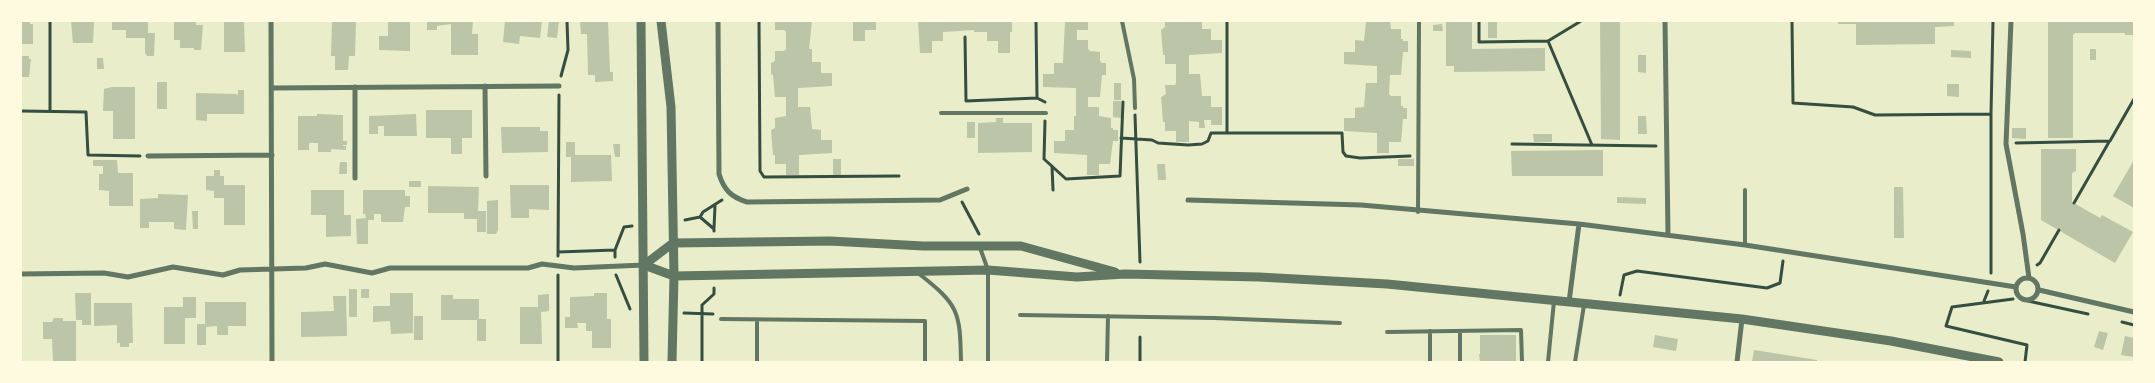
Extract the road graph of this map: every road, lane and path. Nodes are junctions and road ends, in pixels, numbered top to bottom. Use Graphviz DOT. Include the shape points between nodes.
graph roads {
  1 [pos="50,21"];
  2 [pos="271,21"];
  3 [pos="567,21"];
  4 [pos="641,21"];
  5 [pos="661,21"];
  6 [pos="718,21"];
  7 [pos="759,21"];
  8 [pos="1036,21"];
  9 [pos="1122,21"];
  10 [pos="1227,21"];
  11 [pos="1419,21"];
  12 [pos="1479,21"];
  13 [pos="1581,21"];
  14 [pos="1665,21"];
  15 [pos="1792,21"];
  16 [pos="1993,21"];
  17 [pos="2011,21"];
  18 [pos="965,37"];
  19 [pos="1548,41"];
  20 [pos="1134,79"];
  21 [pos="485,86"];
  22 [pos="559,86"];
  23 [pos="355,87"];
  24 [pos="272,88"];
  25 [pos="1037,98"];
  26 [pos="2134,99"];
  27 [pos="958,101"];
  28 [pos="966,101"];
  29 [pos="1136,108"];
  30 [pos="21,111"];
  31 [pos="50,111"];
  32 [pos="1046,113"];
  33 [pos="941,114"];
  34 [pos="1991,114"];
  35 [pos="1227,133"];
  36 [pos="1121,138"];
  37 [pos="1136,138"];
  38 [pos="2110,141"];
  39 [pos="1512,144"];
  40 [pos="2006,144"];
  41 [pos="1592,145"];
  42 [pos="1667,146"];
  43 [pos="272,155"];
  44 [pos="1418,155"];
  45 [pos="148,156"];
  46 [pos="1052,166"];
  47 [pos="486,176"];
  48 [pos="899,176"];
  49 [pos="355,178"];
  50 [pos="967,190"];
  51 [pos="1053,190"];
  52 [pos="1745,190"];
  53 [pos="958,193"];
  54 [pos="730,194"];
  55 [pos="1188,200"];
  56 [pos="2074,203"];
  57 [pos="715,206"];
  58 [pos="1418,212"];
  59 [pos="700,217"];
  60 [pos="673,222"];
  61 [pos="1580,224"];
  62 [pos="714,229"];
  63 [pos="2059,230"];
  64 [pos="1668,235"];
  65 [pos="674,242"];
  66 [pos="713,242"];
  67 [pos="982,245"];
  68 [pos="1745,245"];
  69 [pos="615,250"];
  70 [pos="1785,251"];
  71 [pos="558,252"];
  72 [pos="1140,262"];
  73 [pos="644,265"];
  74 [pos="558,266"];
  75 [pos="272,268"];
  76 [pos="988,270"];
  77 [pos="2028,271"];
  78 [pos="916,272"];
  79 [pos="21,274"];
  80 [pos="713,274"];
  81 [pos="1125,274"];
  82 [pos="674,276"];
  83 [pos="2029,278"];
  84 [pos="1991,283"];
  85 [pos="2016,287"];
  86 [pos="2039,290"];
  87 [pos="2020,298"];
  88 [pos="1554,301"];
  89 [pos="1984,301"];
  90 [pos="1569,302"];
  91 [pos="1584,304"];
  92 [pos="1618,308"];
  93 [pos="2134,312"];
  94 [pos="1020,314"];
  95 [pos="1108,316"];
  96 [pos="720,319"];
  97 [pos="1742,319"];
  98 [pos="756,320"];
  99 [pos="2119,321"];
  100 [pos="1340,324"];
  101 [pos="2134,325"];
  102 [pos="1430,331"];
  103 [pos="1460,331"];
  104 [pos="1387,332"];
  105 [pos="1140,337"];
  106 [pos="272,362"];
  107 [pos="558,362"];
  108 [pos="644,362"];
  109 [pos="672,362"];
  110 [pos="702,362"];
  111 [pos="757,362"];
  112 [pos="925,362"];
  113 [pos="961,362"];
  114 [pos="988,362"];
  115 [pos="1107,362"];
  116 [pos="1140,362"];
  117 [pos="1430,362"];
  118 [pos="1460,362"];
  119 [pos="1522,362"];
  120 [pos="1548,362"];
  121 [pos="1575,362"];
  122 [pos="1738,362"];
  123 [pos="1999,362"];
  124 [pos="2025,362"];
  1 -- 31 [label="path"];
  2 -- 24 [label="street"];
  3 -- 22 [label="path" via="568,50"];
  4 -- 73 [label="street"];
  5 -- 60 [label="street" via="671,107"];
  6 -- 54 [label="street" via="719,174 723,187"];
  7 -- 48 [label="path" via="760,171 764,177"];
  8 -- 25 [label="path"];
  9 -- 20 [label="lane"];
  10 -- 35 [label="path"];
  11 -- 44 [label="lane"];
  12 -- 19 [label="path" via="1479,42"];
  13 -- 19 [label="path"];
  14 -- 42 [label="street"];
  15 -- 34 [label="path" via="1793,103 1853,107 1875,114"];
  16 -- 34 [label="path"];
  17 -- 40 [label="street"];
  18 -- 28 [label="path"];
  19 -- 41 [label="path"];
  20 -- 29 [label="lane"];
  20 -- 36 [label="path" via="1124,88"];
  21 -- 22 [label="street"];
  21 -- 23 [label="street"];
  21 -- 47 [label="street"];
  22 -- 71 [label="path"];
  23 -- 24 [label="street"];
  23 -- 49 [label="street"];
  24 -- 43 [label="street"];
  25 -- 28 [label="path"];
  25 -- 32 [label="path" via="1045,102"];
  26 -- 38 [label="path"];
  27 -- 28 [label="path"];
  29 -- 37 [label="path"];
  30 -- 31 [label="path"];
  31 -- 45 [label="path" via="86,112 88,155"];
  32 -- 33 [label="lane"];
  32 -- 46 [label="path" via="1044,159"];
  34 -- 84 [label="path"];
  35 -- 37 [label="path" via="1211,133 1202,144 1158,143"];
  35 -- 44 [label="path" via="1342,133 1346,156"];
  36 -- 37 [label="path"];
  36 -- 46 [label="path" via="1120,176 1066,179"];
  37 -- 72 [label="path"];
  38 -- 40 [label="path"];
  38 -- 56 [label="path"];
  39 -- 41 [label="path"];
  40 -- 77 [label="street"];
  41 -- 42 [label="path"];
  42 -- 64 [label="street"];
  43 -- 45 [label="street"];
  43 -- 75 [label="street"];
  44 -- 58 [label="lane"];
  46 -- 51 [label="path"];
  50 -- 53 [label="street"];
  52 -- 68 [label="lane"];
  53 -- 54 [label="street" via="940,200 747,202"];
  53 -- 67 [label="path"];
  54 -- 57 [label="path"];
  55 -- 58 [label="street" via="1361,205"];
  57 -- 59 [label="path"];
  57 -- 62 [label="path"];
  58 -- 61 [label="street"];
  59 -- 60 [label="path"];
  59 -- 62 [label="path"];
  60 -- 65 [label="street"];
  61 -- 64 [label="street"];
  61 -- 90 [label="street"];
  62 -- 66 [label="path"];
  63 -- 77 [label="path" via="2040,264"];
  64 -- 68 [label="street"];
  65 -- 66 [label="street"];
  65 -- 73 [label="street"];
  65 -- 82 [label="street"];
  66 -- 67 [label="street"];
  67 -- 76 [label="lane"];
  67 -- 81 [label="street" via="1021,246"];
  68 -- 70 [label="street"];
  69 -- 71 [label="path"];
  70 -- 84 [label="street"];
  70 -- 92 [label="path" via="1780,283 1767,288 1637,271 1624,274"];
  71 -- 74 [label="path"];
  73 -- 74 [label="street"];
  73 -- 82 [label="street"];
  73 -- 108 [label="street"];
  74 -- 75 [label="street" via="390,268 372,273 325,264 306,268"];
  74 -- 107 [label="path"];
  75 -- 79 [label="street" via="240,270 223,275 173,267 128,277 104,272"];
  75 -- 106 [label="street"];
  76 -- 78 [label="street"];
  76 -- 81 [label="street" via="1077,277"];
  76 -- 114 [label="lane"];
  77 -- 83 [label="street"];
  78 -- 80 [label="street"];
  78 -- 113 [label="lane" via="941,291 956,310 961,329"];
  80 -- 82 [label="street"];
  80 -- 110 [label="path" via="714,294 702,305"];
  81 -- 88 [label="street" via="1367,283"];
  82 -- 109 [label="street"];
  83 -- 85 [label="street" via="2019,281"];
  83 -- 86 [label="street" via="2035,281"];
  84 -- 85 [label="street"];
  84 -- 89 [label="path"];
  85 -- 87 [label="street"];
  86 -- 87 [label="street" via="2031,300"];
  86 -- 93 [label="street"];
  87 -- 89 [label="path"];
  88 -- 90 [label="street"];
  88 -- 120 [label="lane"];
  89 -- 124 [label="path" via="1952,307 1946,326 2027,345"];
  90 -- 91 [label="street"];
  91 -- 92 [label="street"];
  91 -- 121 [label="lane"];
  92 -- 97 [label="street"];
  94 -- 95 [label="lane"];
  95 -- 100 [label="lane"];
  95 -- 115 [label="lane"];
  96 -- 98 [label="lane"];
  97 -- 122 [label="street"];
  97 -- 123 [label="street" via="1891,341"];
  98 -- 111 [label="lane"];
  98 -- 112 [label="lane" via="925,321"];
  99 -- 101 [label="path"];
  102 -- 103 [label="lane"];
  102 -- 104 [label="lane"];
  102 -- 117 [label="lane"];
  103 -- 118 [label="lane"];
  103 -- 119 [label="lane" via="1521,330"];
  105 -- 116 [label="path"];
}
